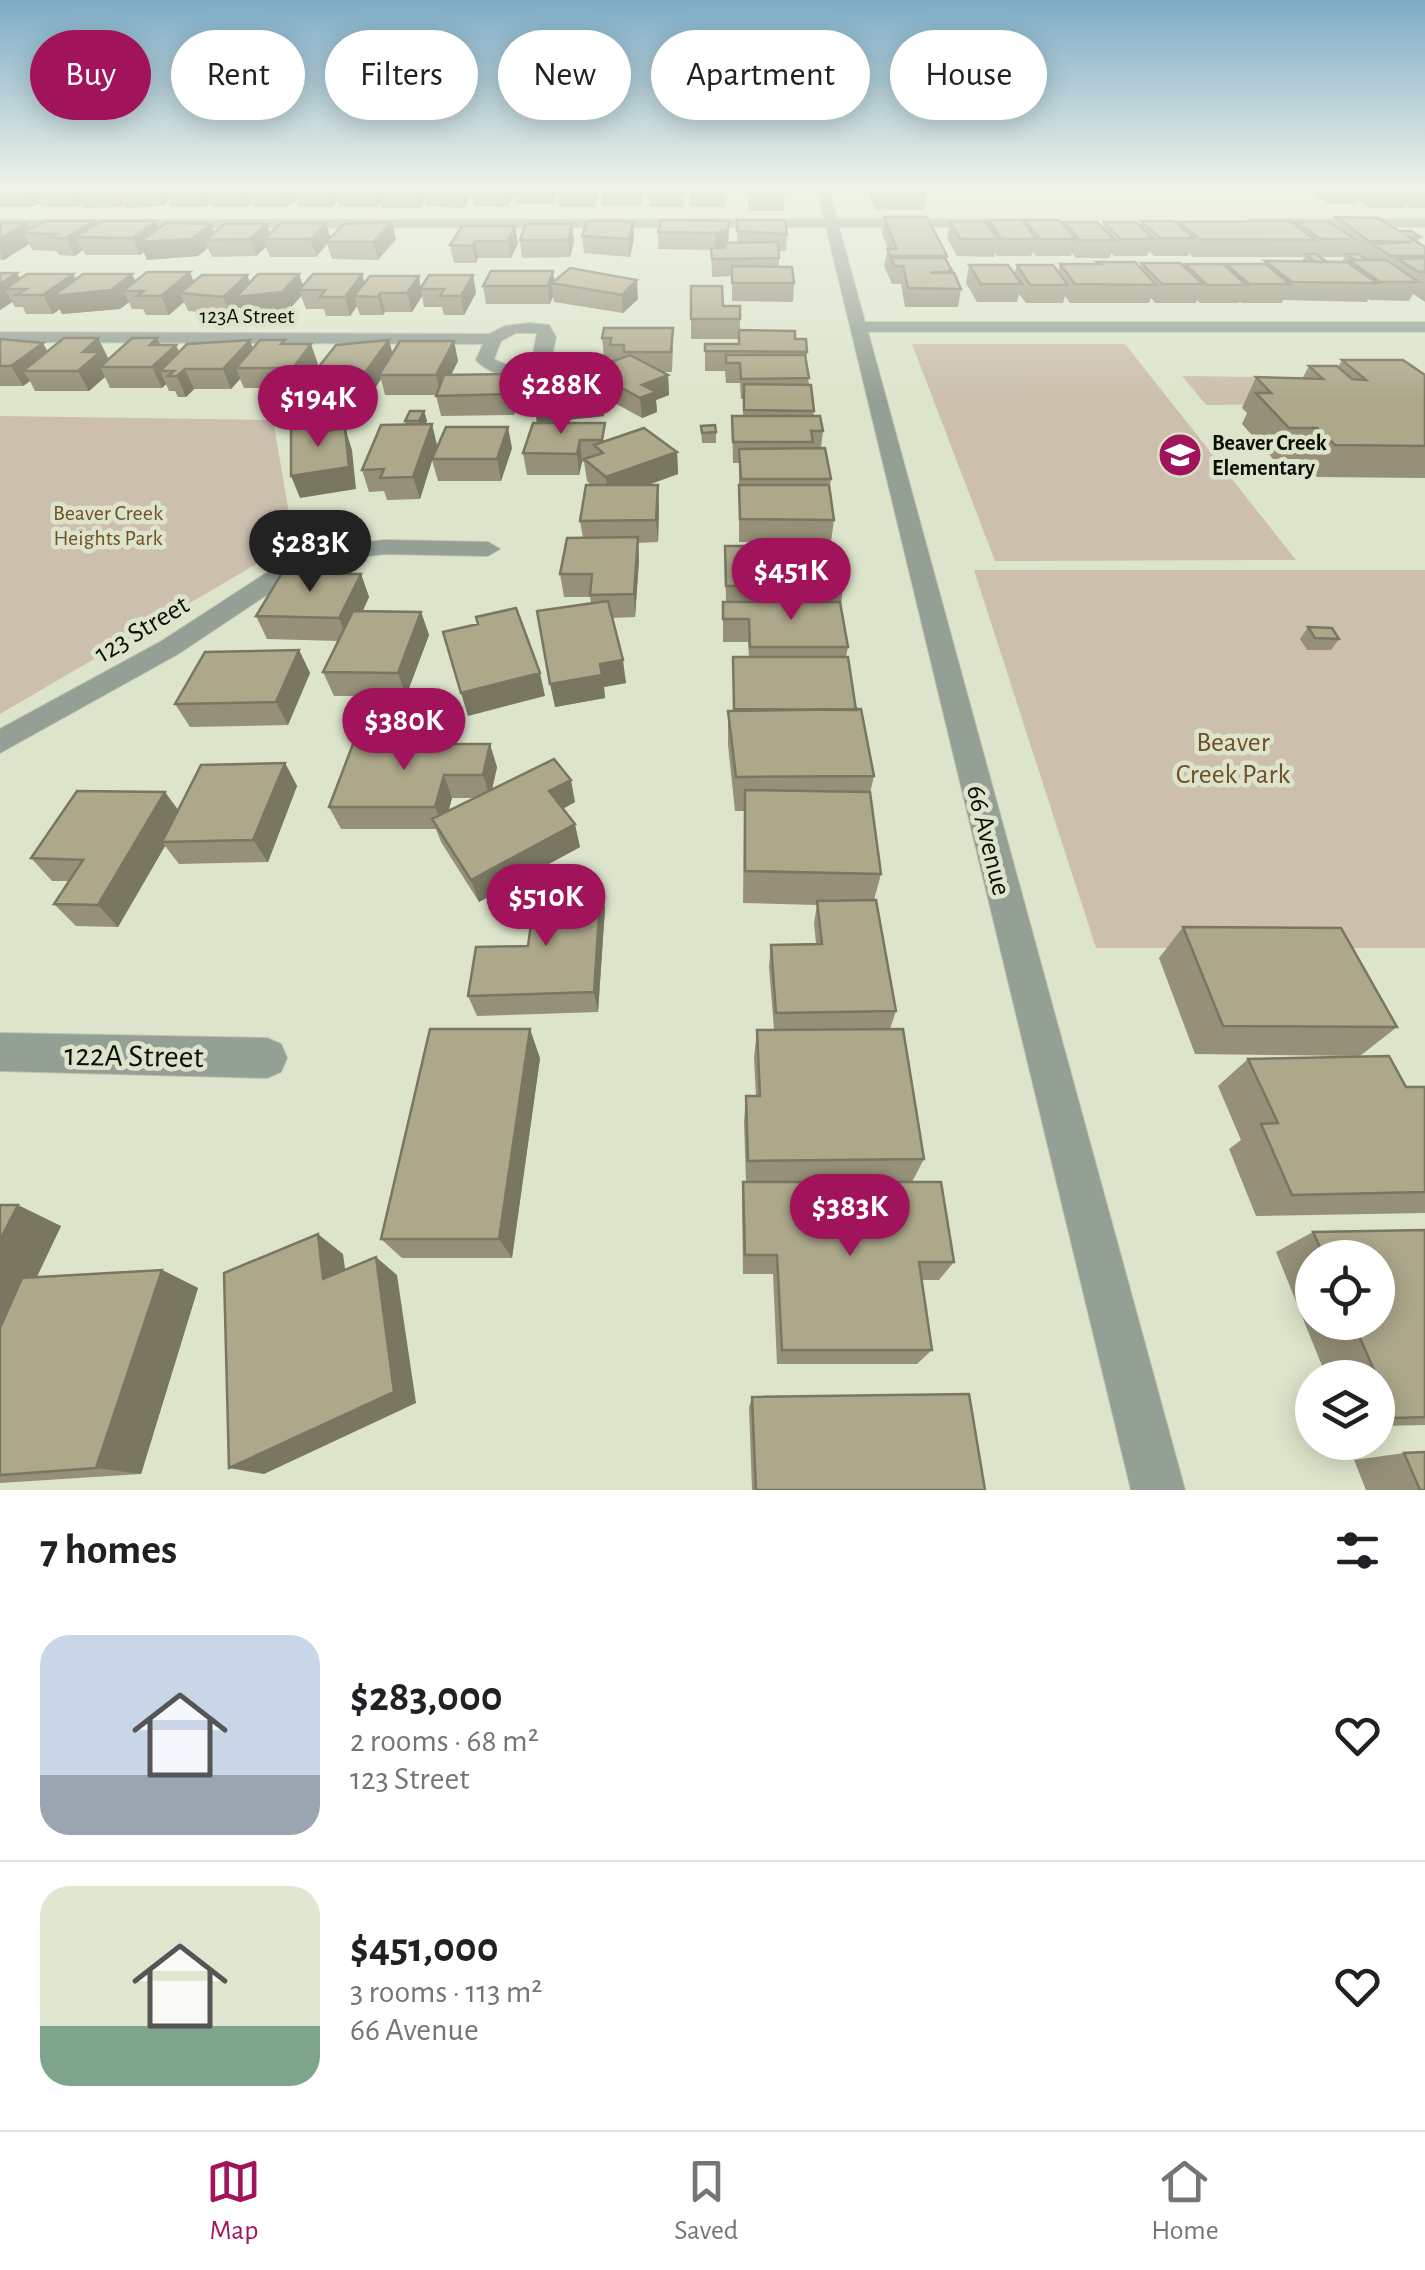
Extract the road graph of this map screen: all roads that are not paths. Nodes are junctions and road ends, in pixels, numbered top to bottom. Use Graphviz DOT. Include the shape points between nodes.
graph roads {
  1 [pos="841,259"];
  2 [pos="858,327"];
  3 [pos="1425,327"];
  4 [pos="0,337"];
  5 [pos="493,338"];
  6 [pos="488,549"];
  7 [pos="0,742"];
  8 [pos="0,1052"];
  9 [pos="267,1058"];
  10 [pos="1158,1490"];
  1 -- 2 [label="street, 66 Avenue"];
  2 -- 3 [label="street"];
  2 -- 10 [label="street, 66 Avenue"];
  4 -- 5 [label="street, 123A Street"];
  6 -- 7 [label="street, 123 Street" via="384,547 328,554 286,571 169,648"];
  8 -- 9 [label="street, 122A Street"];
}
